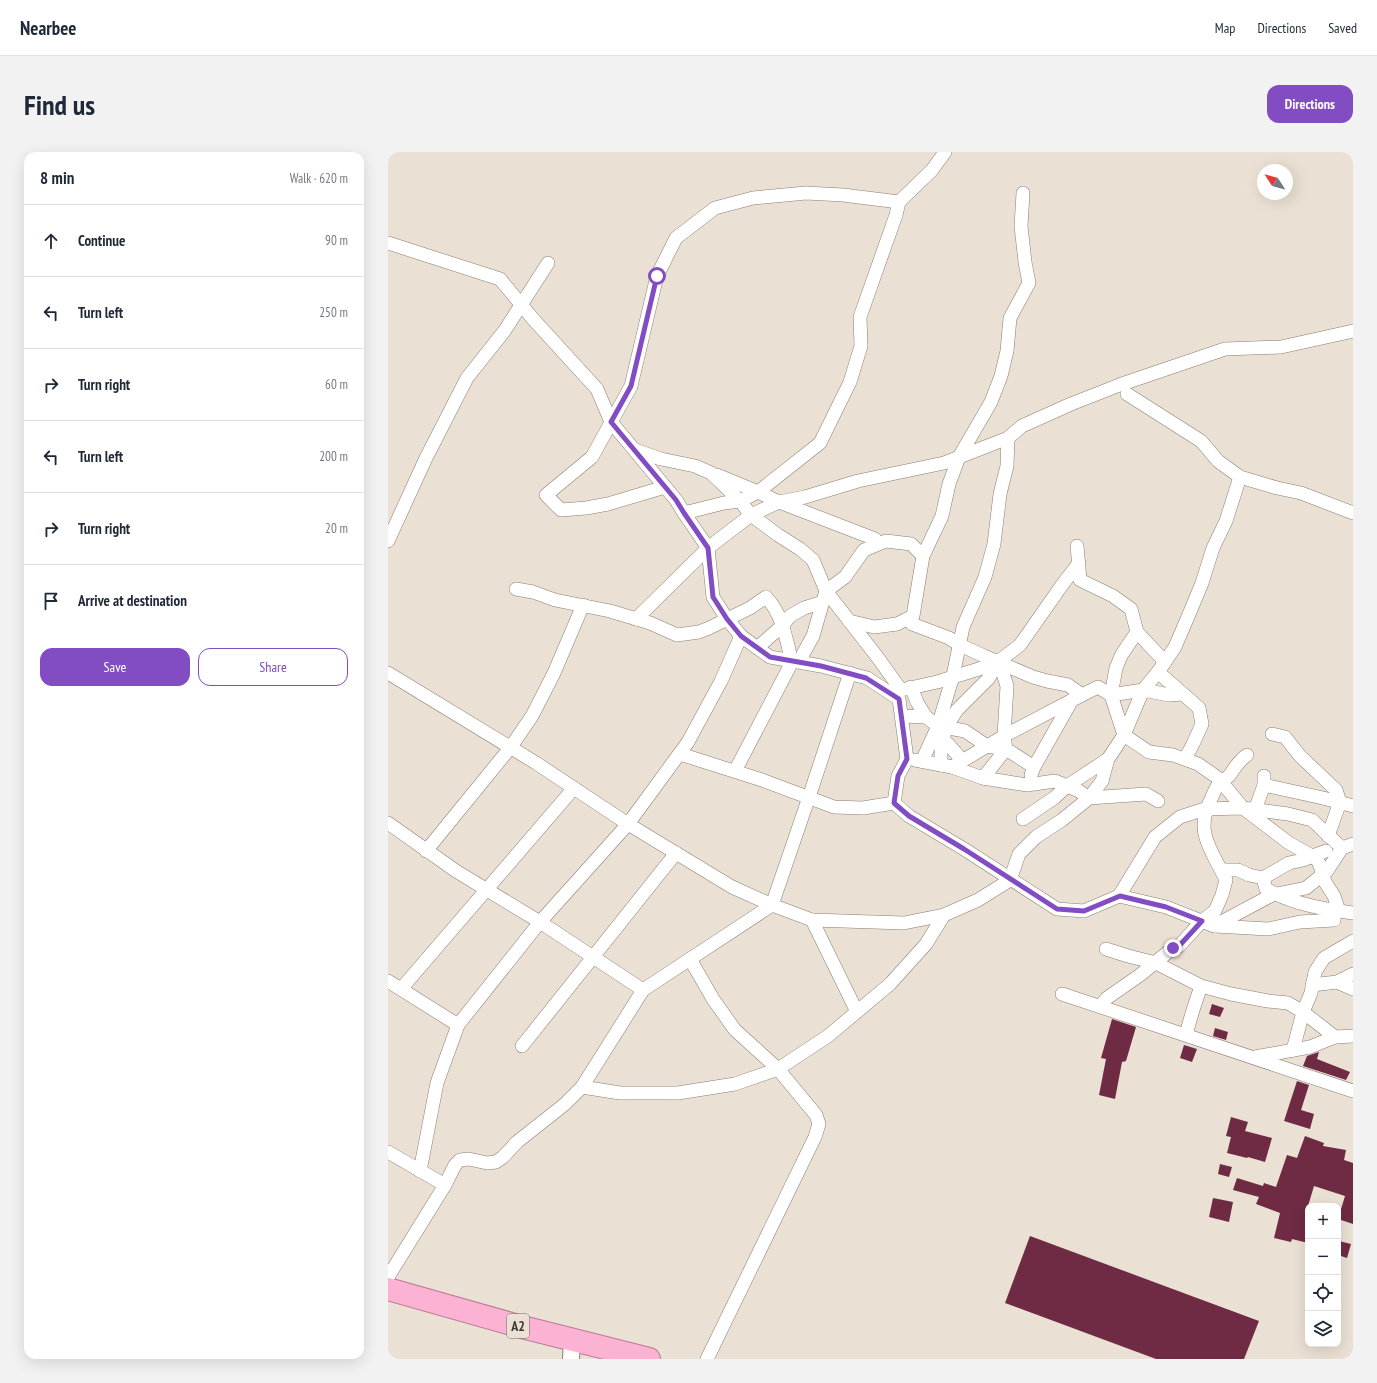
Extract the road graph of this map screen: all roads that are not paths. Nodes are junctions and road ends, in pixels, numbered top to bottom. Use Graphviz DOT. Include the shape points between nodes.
graph roads {
  1 [pos="945,152"];
  2 [pos="1023,193"];
  3 [pos="899,202"];
  4 [pos="388,243"];
  5 [pos="548,263"];
  6 [pos="521,304"];
  7 [pos="1353,331"];
  8 [pos="1127,394"];
  9 [pos="611,422"];
  10 [pos="1008,438"];
  11 [pos="635,450"];
  12 [pos="960,457"];
  13 [pos="711,473"];
  14 [pos="1240,477"];
  15 [pos="665,487"];
  16 [pos="758,492"];
  17 [pos="740,501"];
  18 [pos="779,502"];
  19 [pos="684,513"];
  20 [pos="1353,513"];
  21 [pos="751,515"];
  22 [pos="392,519"];
  23 [pos="875,539"];
  24 [pos="388,541"];
  25 [pos="1077,546"];
  26 [pos="708,548"];
  27 [pos="923,556"];
  28 [pos="1079,563"];
  29 [pos="516,589"];
  30 [pos="824,597"];
  31 [pos="583,605"];
  32 [pos="636,619"];
  33 [pos="727,619"];
  34 [pos="849,621"];
  35 [pos="912,624"];
  36 [pos="783,625"];
  37 [pos="1136,632"];
  38 [pos="741,636"];
  39 [pos="960,645"];
  40 [pos="757,648"];
  41 [pos="797,658"];
  42 [pos="998,661"];
  43 [pos="1161,667"];
  44 [pos="388,673"];
  45 [pos="850,673"];
  46 [pos="953,676"];
  47 [pos="911,687"];
  48 [pos="1143,690"];
  49 [pos="1182,694"];
  50 [pos="1111,695"];
  51 [pos="1077,697"];
  52 [pos="902,716"];
  53 [pos="926,718"];
  54 [pos="942,731"];
  55 [pos="1124,734"];
  56 [pos="1272,734"];
  57 [pos="1005,743"];
  58 [pos="987,746"];
  59 [pos="510,748"];
  60 [pos="680,754"];
  61 [pos="1247,755"];
  62 [pos="907,759"];
  63 [pos="1108,759"];
  64 [pos="1185,759"];
  65 [pos="922,761"];
  66 [pos="952,764"];
  67 [pos="1034,767"];
  68 [pos="735,771"];
  69 [pos="984,778"];
  70 [pos="1221,782"];
  71 [pos="1027,785"];
  72 [pos="1067,786"];
  73 [pos="574,788"];
  74 [pos="809,797"];
  75 [pos="1089,798"];
  76 [pos="1158,801"];
  77 [pos="1340,802"];
  78 [pos="894,803"];
  79 [pos="1353,806"];
  80 [pos="1205,809"];
  81 [pos="1249,809"];
  82 [pos="1024,819"];
  83 [pos="388,823"];
  84 [pos="628,824"];
  85 [pos="1328,836"];
  86 [pos="1348,846"];
  87 [pos="426,851"];
  88 [pos="1326,851"];
  89 [pos="676,853"];
  90 [pos="1312,856"];
  91 [pos="1222,870"];
  92 [pos="1324,874"];
  93 [pos="1263,878"];
  94 [pos="1010,880"];
  95 [pos="486,890"];
  96 [pos="1276,894"];
  97 [pos="1120,896"];
  98 [pos="772,905"];
  99 [pos="1335,911"];
  100 [pos="1353,913"];
  101 [pos="944,915"];
  102 [pos="812,920"];
  103 [pos="540,922"];
  104 [pos="1208,924"];
  105 [pos="1353,941"];
  106 [pos="1106,948"];
  107 [pos="594,958"];
  108 [pos="690,959"];
  109 [pos="1156,963"];
  110 [pos="1353,974"];
  111 [pos="388,981"];
  112 [pos="1337,982"];
  113 [pos="1312,985"];
  114 [pos="1201,986"];
  115 [pos="401,989"];
  116 [pos="1353,989"];
  117 [pos="643,990"];
  118 [pos="1062,994"];
  119 [pos="1100,1006"];
  120 [pos="857,1012"];
  121 [pos="1303,1012"];
  122 [pos="458,1025"];
  123 [pos="1186,1034"];
  124 [pos="1353,1036"];
  125 [pos="1335,1037"];
  126 [pos="522,1046"];
  127 [pos="1293,1050"];
  128 [pos="1254,1057"];
  129 [pos="778,1069"];
  130 [pos="582,1086"];
  131 [pos="1352,1086"];
  132 [pos="388,1152"];
  133 [pos="420,1171"];
  134 [pos="445,1185"];
  135 [pos="388,1277"];
  136 [pos="388,1289"];
  137 [pos="571,1349"];
  138 [pos="649,1359"];
  139 [pos="707,1359"];
  1 -- 3 [label="street" via="932,170"];
  2 -- 12 [label="street" via="1021,226 1029,283 1010,318 1007,351 1001,376"];
  3 -- 9 [label="street" via="806,193 753,198 715,208 676,238 657,276 631,386"];
  3 -- 16 [label="street" via="860,317 860,346 850,382 820,443"];
  4 -- 6 [label="street" via="500,279"];
  5 -- 6 [label="street"];
  6 -- 9 [label="street" via="597,389"];
  6 -- 22 [label="street" via="505,330 467,378"];
  7 -- 10 [label="street" via="1281,347 1225,349 1071,404 1022,426"];
  8 -- 14 [label="street" via="1201,440 1218,461"];
  9 -- 11 [label="street"];
  9 -- 15 [label="street" via="592,457 546,495 561,510 608,504"];
  10 -- 12 [label="street"];
  10 -- 39 [label="street" via="1007,466 1000,494 994,544 985,577 963,627"];
  11 -- 13 [label="street" via="695,466"];
  11 -- 15 [label="street"];
  12 -- 18 [label="street"];
  12 -- 27 [label="street" via="949,484 942,516"];
  13 -- 16 [label="street"];
  13 -- 17 [label="street"];
  14 -- 20 [label="street" via="1301,493"];
  14 -- 43 [label="street" via="1226,521 1213,548 1193,605 1175,647"];
  15 -- 19 [label="street"];
  16 -- 17 [label="street"];
  16 -- 18 [label="street"];
  17 -- 19 [label="street"];
  17 -- 21 [label="street"];
  18 -- 21 [label="street"];
  18 -- 23 [label="street"];
  19 -- 26 [label="street"];
  21 -- 26 [label="street"];
  21 -- 30 [label="street" via="812,560"];
  22 -- 24 [label="street"];
  25 -- 28 [label="street"];
  26 -- 32 [label="street"];
  26 -- 33 [label="street" via="713,597"];
  27 -- 30 [label="street" via="911,544 886,541 864,550 845,577"];
  27 -- 34 [label="street" via="913,616 897,624 874,627"];
  28 -- 37 [label="street" via="1080,580 1114,596 1131,609"];
  28 -- 42 [label="street" via="1020,645"];
  29 -- 31 [label="street"];
  30 -- 34 [label="street"];
  30 -- 36 [label="street" via="790,616"];
  30 -- 41 [label="street" via="813,636"];
  31 -- 32 [label="street"];
  31 -- 59 [label="street" via="554,673 532,716"];
  32 -- 33 [label="street" via="677,635 698,632"];
  33 -- 36 [label="street" via="766,598 774,606"];
  33 -- 38 [label="street"];
  34 -- 47 [label="street" via="901,690"];
  35 -- 39 [label="street" via="949,638"];
  36 -- 40 [label="street"];
  36 -- 41 [label="street"];
  37 -- 43 [label="street"];
  37 -- 50 [label="street" via="1116,668"];
  38 -- 40 [label="street"];
  38 -- 60 [label="street" via="721,681"];
  39 -- 42 [label="street"];
  39 -- 46 [label="street"];
  40 -- 41 [label="street" via="770,657"];
  41 -- 45 [label="street"];
  41 -- 68 [label="street"];
  42 -- 46 [label="street"];
  42 -- 51 [label="street" via="1033,677 1068,685"];
  42 -- 54 [label="street" via="988,679 957,710"];
  42 -- 57 [label="street" via="1007,686"];
  43 -- 48 [label="street"];
  43 -- 49 [label="street"];
  44 -- 59 [label="street"];
  45 -- 52 [label="street" via="866,678 899,699"];
  45 -- 74 [label="street"];
  46 -- 47 [label="street"];
  46 -- 54 [label="street"];
  47 -- 53 [label="street"];
  48 -- 49 [label="street" via="1169,695"];
  48 -- 50 [label="street"];
  48 -- 55 [label="street"];
  49 -- 64 [label="street" via="1199,708 1202,724"];
  50 -- 51 [label="street" via="1098,687"];
  50 -- 55 [label="street"];
  51 -- 57 [label="street"];
  51 -- 67 [label="street"];
  52 -- 53 [label="street"];
  52 -- 62 [label="street"];
  53 -- 54 [label="street"];
  54 -- 58 [label="street" via="965,731"];
  54 -- 65 [label="street"];
  54 -- 66 [label="street" via="949,745"];
  54 -- 66 [label="street" via="941,748"];
  55 -- 63 [label="street"];
  55 -- 64 [label="street" via="1149,752"];
  56 -- 77 [label="street" via="1285,737 1300,756 1336,790"];
  57 -- 58 [label="street"];
  57 -- 67 [label="street"];
  57 -- 69 [label="street"];
  58 -- 66 [label="street"];
  59 -- 73 [label="street"];
  59 -- 87 [label="street"];
  60 -- 68 [label="street"];
  60 -- 84 [label="street"];
  61 -- 70 [label="street"];
  62 -- 65 [label="street"];
  62 -- 78 [label="street" via="898,776"];
  63 -- 72 [label="street"];
  63 -- 75 [label="street" via="1102,781"];
  64 -- 70 [label="street" via="1198,764"];
  65 -- 66 [label="street"];
  66 -- 69 [label="street"];
  67 -- 71 [label="street"];
  68 -- 74 [label="street"];
  69 -- 71 [label="street"];
  70 -- 80 [label="street"];
  70 -- 81 [label="street"];
  71 -- 72 [label="street" via="1055,781"];
  72 -- 75 [label="street"];
  72 -- 82 [label="street"];
  73 -- 84 [label="street"];
  73 -- 95 [label="street"];
  74 -- 78 [label="street" via="834,806 863,808"];
  74 -- 98 [label="street"];
  75 -- 76 [label="street" via="1146,794"];
  75 -- 94 [label="street" via="1036,837 1019,854"];
  77 -- 79 [label="street"];
  77 -- 81 [label="street" via="1264,780"];
  77 -- 85 [label="street"];
  78 -- 94 [label="street" via="909,816"];
  80 -- 81 [label="street"];
  80 -- 91 [label="street" via="1204,832 1208,846"];
  80 -- 97 [label="street" via="1180,817 1155,837"];
  81 -- 85 [label="street" via="1312,820"];
  81 -- 90 [label="street" via="1289,843"];
  83 -- 87 [label="street"];
  84 -- 89 [label="street"];
  84 -- 103 [label="street"];
  85 -- 86 [label="street"];
  86 -- 92 [label="street"];
  87 -- 95 [label="street"];
  88 -- 90 [label="street"];
  89 -- 98 [label="street" via="732,887"];
  89 -- 107 [label="street"];
  90 -- 92 [label="street" via="1318,861"];
  90 -- 93 [label="street" via="1289,863"];
  91 -- 93 [label="street" via="1238,870"];
  91 -- 104 [label="street" via="1226,880"];
  92 -- 96 [label="street" via="1306,888"];
  92 -- 99 [label="street" via="1325,882 1338,908"];
  93 -- 96 [label="street" via="1266,889"];
  94 -- 97 [label="street" via="1057,909 1084,911"];
  94 -- 101 [label="street" via="978,900"];
  95 -- 103 [label="street"];
  95 -- 115 [label="street"];
  96 -- 99 [label="street"];
  96 -- 104 [label="street"];
  97 -- 104 [label="street" via="1166,907"];
  98 -- 102 [label="street"];
  98 -- 108 [label="street"];
  99 -- 100 [label="street"];
  99 -- 104 [label="street" via="1334,920 1300,922 1268,929"];
  101 -- 102 [label="street" via="904,923"];
  101 -- 120 [label="street" via="926,944 890,984"];
  102 -- 120 [label="street"];
  103 -- 107 [label="street"];
  103 -- 122 [label="street"];
  104 -- 109 [label="street"];
  105 -- 113 [label="street" via="1324,958 1315,972"];
  106 -- 109 [label="street"];
  107 -- 117 [label="street"];
  107 -- 126 [label="street"];
  108 -- 117 [label="street"];
  108 -- 129 [label="street" via="735,1030"];
  109 -- 114 [label="street"];
  109 -- 119 [label="street" via="1107,998"];
  110 -- 112 [label="street"];
  111 -- 115 [label="street"];
  112 -- 113 [label="street"];
  112 -- 116 [label="street"];
  113 -- 121 [label="street"];
  114 -- 121 [label="street" via="1261,1000 1288,1003"];
  114 -- 123 [label="street"];
  115 -- 122 [label="street"];
  117 -- 130 [label="street"];
  118 -- 119 [label="street"];
  119 -- 123 [label="street"];
  120 -- 129 [label="street" via="828,1036"];
  121 -- 125 [label="street"];
  121 -- 127 [label="street"];
  122 -- 133 [label="street" via="436,1083"];
  123 -- 128 [label="street"];
  124 -- 125 [label="street"];
  125 -- 127 [label="street" via="1310,1047"];
  127 -- 128 [label="street"];
  128 -- 131 [label="street"];
  129 -- 130 [label="street" via="735,1084 678,1093 620,1092"];
  129 -- 139 [label="street" via="816,1115 819,1124 816,1137"];
  130 -- 134 [label="street" via="565,1104 496,1162 460,1160"];
  132 -- 133 [label="street"];
  133 -- 134 [label="street"];
  134 -- 135 [label="street"];
  136 -- 137 [label="highway, A2" via="522,1327"];
  137 -- 138 [label="highway, A2"];
}
